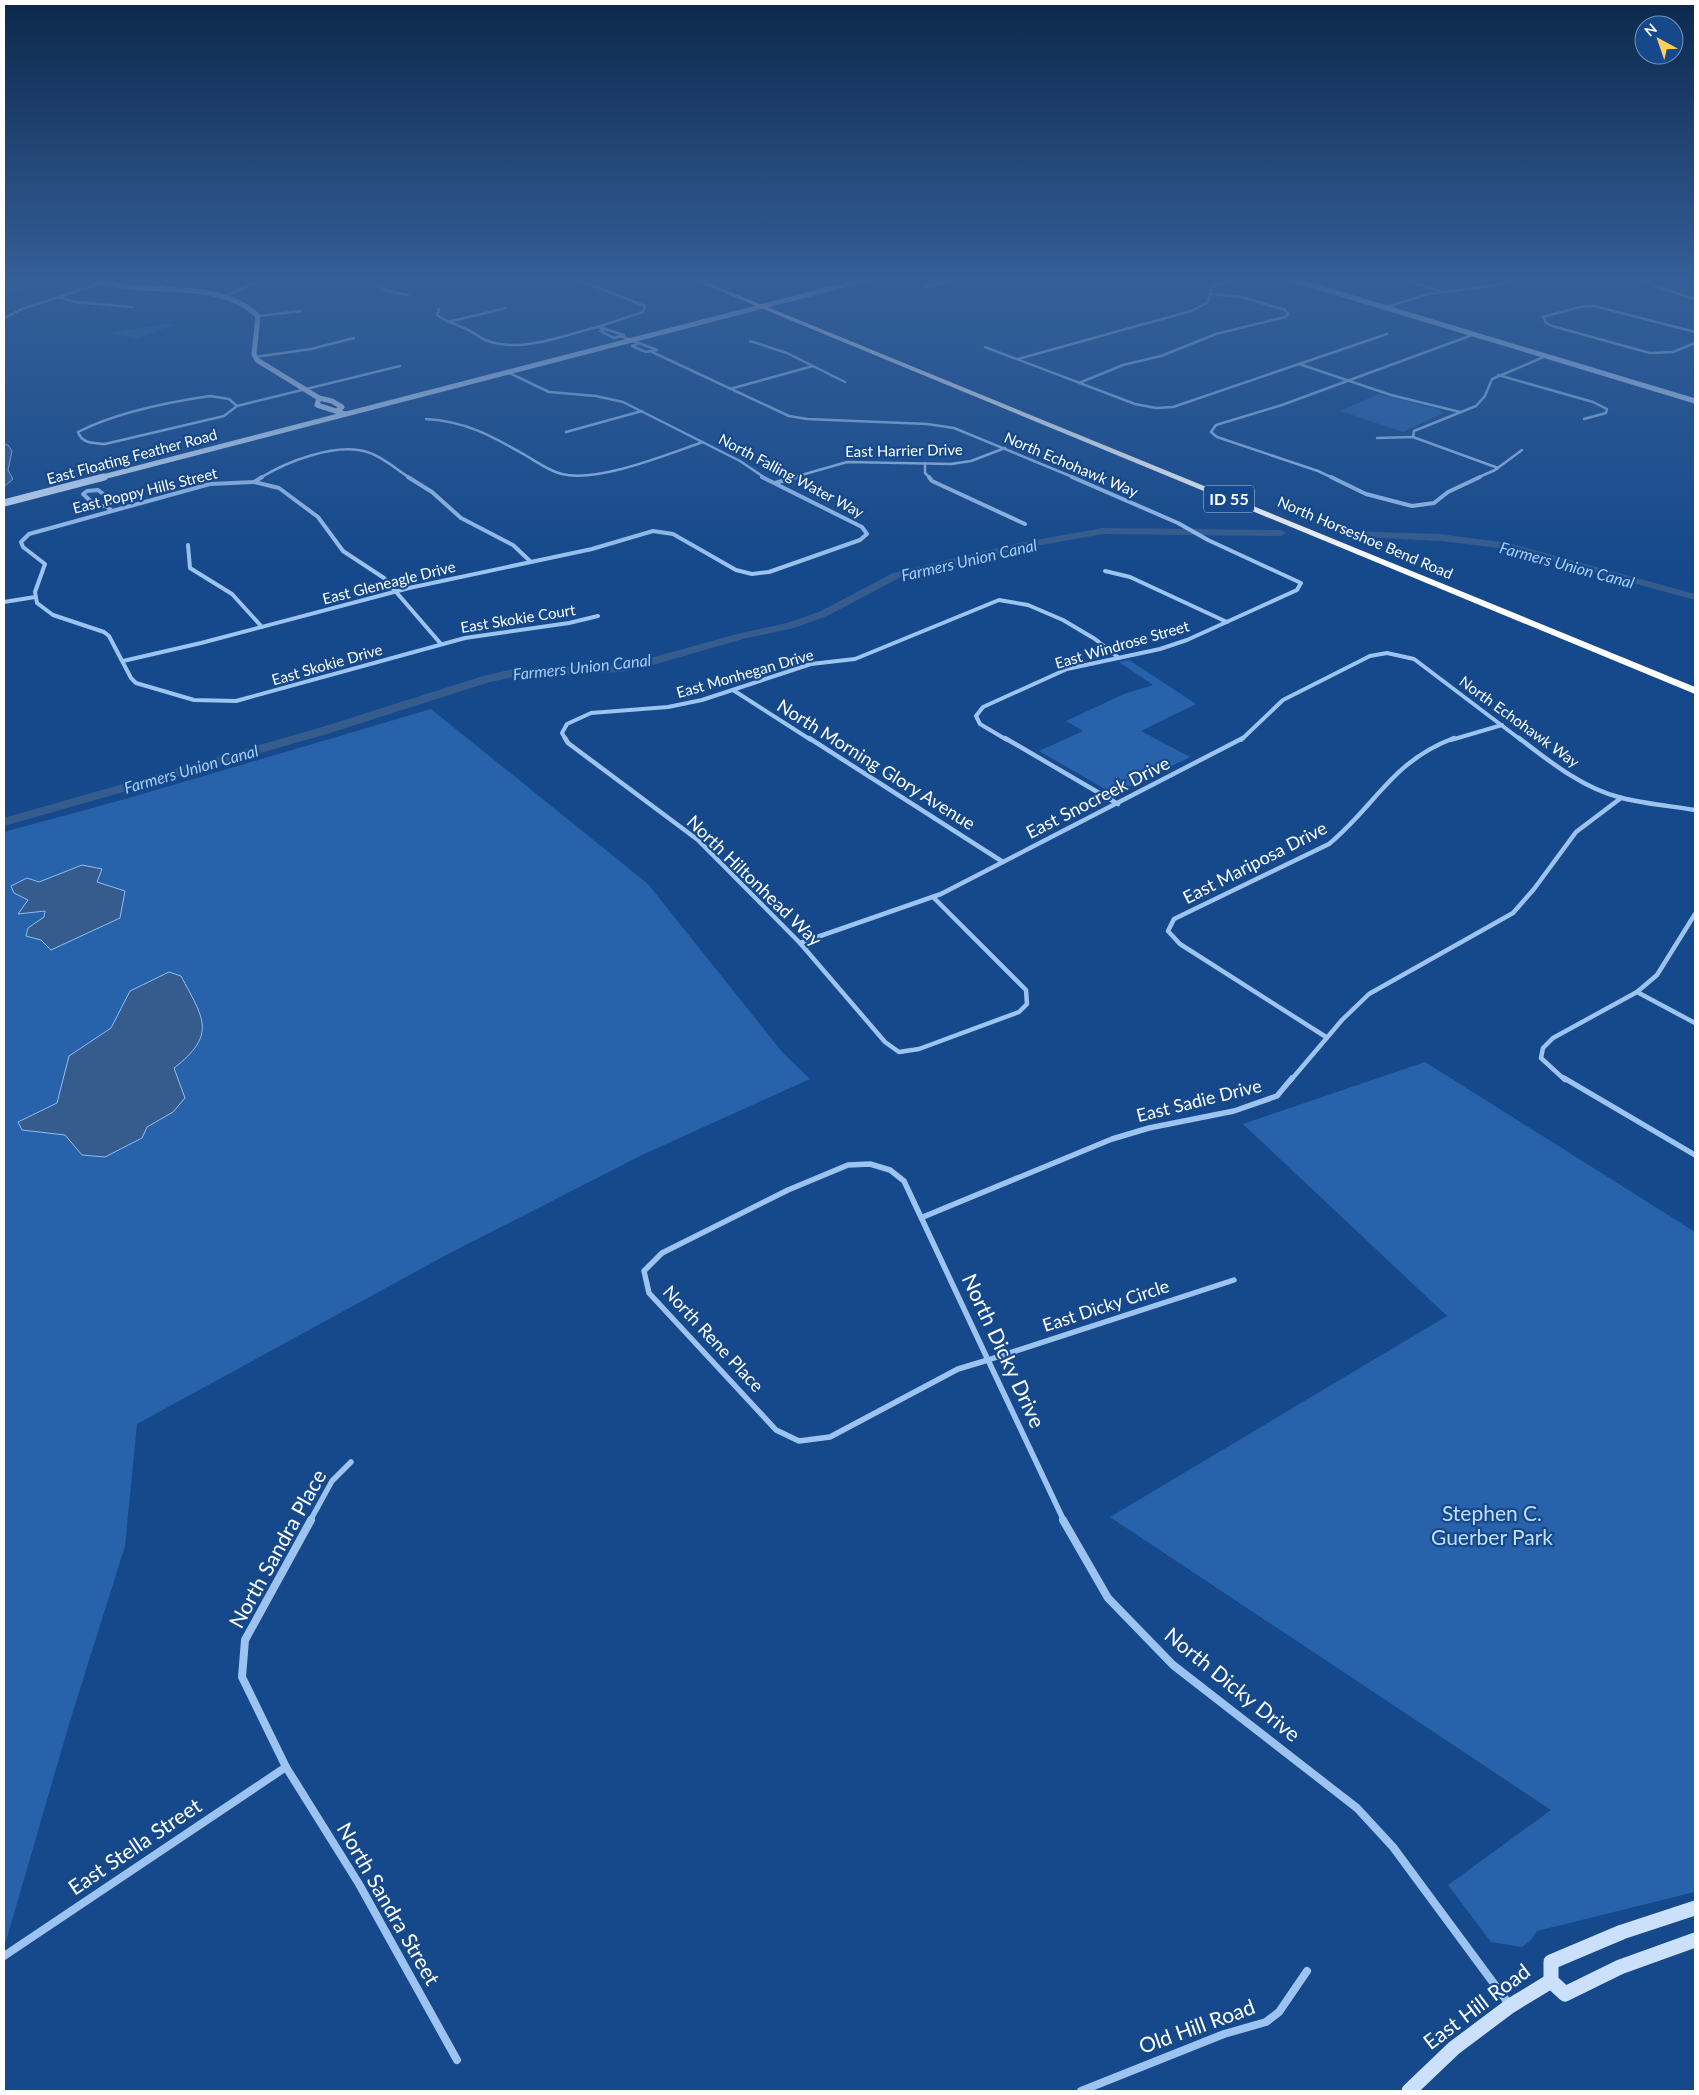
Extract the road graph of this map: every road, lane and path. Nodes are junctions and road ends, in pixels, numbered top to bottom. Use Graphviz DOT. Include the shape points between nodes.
graph roads {
  1 [pos="280,375"];
  2 [pos="365,375"];
  3 [pos="496,375"];
  4 [pos="513,375"];
  5 [pos="700,375"];
  6 [pos="781,375"];
  7 [pos="831,375"];
  8 [pos="930,375"];
  9 [pos="1057,375"];
  10 [pos="1099,375"];
  11 [pos="1267,375"];
  12 [pos="1330,375"];
  13 [pos="1361,375"];
  14 [pos="1498,375"];
  15 [pos="1608,375"];
  16 [pos="1345,380"];
  17 [pos="845,382"];
  18 [pos="1079,383"];
  19 [pos="730,389"];
  20 [pos="305,390"];
  21 [pos="319,398"];
  22 [pos="1695,401"];
  23 [pos="238,406"];
  24 [pos="338,410"];
  25 [pos="642,411"];
  26 [pos="1460,412"];
  27 [pos="346,414"];
  28 [pos="1584,418"];
  29 [pos="426,419"];
  30 [pos="566,432"];
  31 [pos="1413,437"];
  32 [pos="1377,438"];
  33 [pos="704,442"];
  34 [pos="1005,448"];
  35 [pos="1522,450"];
  36 [pos="925,463"];
  37 [pos="1498,468"];
  38 [pos="254,482"];
  39 [pos="775,483"];
  40 [pos="79,484"];
  41 [pos="87,491"];
  42 [pos="4,503"];
  43 [pos="106,506"];
  44 [pos="112,511"];
  45 [pos="1026,524"];
  46 [pos="188,545"];
  47 [pos="531,562"];
  48 [pos="1105,572"];
  49 [pos="752,574"];
  50 [pos="1301,584"];
  51 [pos="397,591"];
  52 [pos="34,597"];
  53 [pos="4,602"];
  54 [pos="598,616"];
  55 [pos="1227,622"];
  56 [pos="262,627"];
  57 [pos="441,644"];
  58 [pos="1393,653"];
  59 [pos="1119,658"];
  60 [pos="123,661"];
  61 [pos="733,690"];
  62 [pos="1695,691"];
  63 [pos="567,724"];
  64 [pos="1502,725"];
  65 [pos="1621,798"];
  66 [pos="1118,804"];
  67 [pos="1695,810"];
  68 [pos="1003,862"];
  69 [pos="932,897"];
  70 [pos="1694,917"];
  71 [pos="800,943"];
  72 [pos="1637,992"];
  73 [pos="1695,1023"];
  74 [pos="1326,1037"];
  75 [pos="1695,1155"];
  76 [pos="923,1217"];
  77 [pos="1234,1280"];
  78 [pos="987,1360"];
  79 [pos="351,1462"];
  80 [pos="286,1767"];
  81 [pos="1695,1908"];
  82 [pos="1695,1940"];
  83 [pos="4,1956"];
  84 [pos="1308,1971"];
  85 [pos="1551,1981"];
  86 [pos="1510,2006"];
  87 [pos="457,2060"];
  88 [pos="1081,2091"];
  89 [pos="1409,2091"];
  1 -- 20 [label="street"];
  2 -- 20 [label="street"];
  3 -- 27 [label="street, East Floating Feather Road"];
  4 -- 25 [label="street, North Falling Water Way" via="549,392 613,398"];
  5 -- 19 [label="street, North Echohawk Way"];
  6 -- 19 [label="street"];
  7 -- 17 [label="street"];
  8 -- 62 [label="highway, North Horseshoe Bend Road / ID 55"];
  9 -- 18 [label="street"];
  10 -- 18 [label="street"];
  11 -- 18 [label="street" via="1173,407 1156,408 1134,404"];
  12 -- 16 [label="street"];
  13 -- 16 [label="street"];
  14 -- 26 [label="street" via="1492,379 1476,406"];
  14 -- 28 [label="street" via="1593,402 1606,409 1603,415"];
  15 -- 22 [label="street"];
  16 -- 26 [label="street"];
  16 -- 37 [label="street" via="1281,405 1216,425 1211,432 1217,437 1318,471 1366,494 1412,506 1434,503 1448,492"];
  19 -- 34 [label="street, North Echohawk Way" via="782,414 798,418 937,425 954,428"];
  20 -- 21 [label="street"];
  20 -- 23 [label="street"];
  21 -- 24 [label="street" via="317,405 327,411"];
  21 -- 24 [label="street" via="342,407"];
  23 -- 23 [label="street" via="224,416 116,443 86,442 78,432 94,424 197,398 227,398"];
  24 -- 27 [label="street"];
  25 -- 30 [label="street"];
  25 -- 33 [label="street, North Falling Water Way"];
  26 -- 31 [label="street" via="1414,432"];
  27 -- 40 [label="street, East Floating Feather Road"];
  29 -- 33 [label="street" via="465,422 556,473 575,476 594,474"];
  31 -- 32 [label="street"];
  31 -- 37 [label="street"];
  33 -- 39 [label="street, North Falling Water Way"];
  34 -- 36 [label="street, East Harrier Drive" via="962,463"];
  34 -- 50 [label="street, North Echohawk Way" via="1190,530"];
  35 -- 37 [label="street"];
  36 -- 39 [label="street, East Harrier Drive" via="848,462"];
  36 -- 45 [label="street" via="925,473 932,481"];
  38 -- 44 [label="street, East Poppy Hills Street" via="210,484"];
  38 -- 47 [label="street" via="279,466 333,450 352,448 369,452 432,492 461,518 520,549"];
  38 -- 51 [label="street" via="278,488 314,514 344,551"];
  39 -- 49 [label="street, North Falling Water Way" via="862,527 867,534 860,540 769,572"];
  40 -- 41 [label="street"];
  40 -- 42 [label="street, East Floating Feather Road"];
  41 -- 43 [label="street" via="83,494 96,506"];
  41 -- 43 [label="street" via="98,490 112,501"];
  43 -- 44 [label="street"];
  44 -- 52 [label="street, East Poppy Hills Street" via="29,534 21,542 45,564"];
  46 -- 56 [label="street" via="190,568 232,594"];
  47 -- 49 [label="street, East Gleneagle Drive" via="660,531 673,534 736,570"];
  47 -- 51 [label="street, East Gleneagle Drive"];
  48 -- 55 [label="street" via="1130,577"];
  50 -- 55 [label="street, East Windrose Street" via="1297,590"];
  51 -- 56 [label="street, East Gleneagle Drive"];
  51 -- 57 [label="street"];
  52 -- 53 [label="street"];
  52 -- 60 [label="street, East Skokie Drive" via="49,613 104,632"];
  54 -- 57 [label="street, East Skokie Court"];
  55 -- 59 [label="street, East Windrose Street" via="1172,646"];
  56 -- 60 [label="street, East Gleneagle Drive"];
  57 -- 60 [label="street, East Skokie Drive" via="254,698 218,702 194,700 136,683"];
  58 -- 64 [label="street, North Echohawk Way" via="1414,659"];
  58 -- 66 [label="street, East Snocreek Drive" via="1370,656 1283,700 1248,735 1231,746"];
  59 -- 61 [label="street, East Monhegan Drive" via="1095,637 1022,602 1010,600 991,602 872,654 811,664"];
  59 -- 66 [label="street, East Windrose Street" via="1067,669 982,707 976,716 980,724"];
  61 -- 63 [label="street, East Monhegan Drive" via="668,707 591,714"];
  61 -- 68 [label="street, North Morning Glory Avenue"];
  63 -- 71 [label="street, North Hiltonhead Way" via="562,733 568,743 698,840"];
  64 -- 65 [label="street, North Echohawk Way" via="1554,765"];
  64 -- 74 [label="street, East Mariposa Drive" via="1466,733 1406,764 1329,844 1174,919 1168,931 1180,944"];
  65 -- 67 [label="street, North Echohawk Way"];
  65 -- 74 [label="street, East Sadie Drive" via="1576,832 1513,913 1369,994"];
  66 -- 68 [label="street, East Snocreek Drive"];
  68 -- 69 [label="street, East Snocreek Drive"];
  69 -- 71 [label="street, East Snocreek Drive"];
  69 -- 71 [label="street, North Hiltonhead Way" via="1026,990 1027,1004 1019,1012 919,1049 899,1052 885,1042"];
  70 -- 72 [label="street" via="1657,975"];
  72 -- 73 [label="street"];
  72 -- 75 [label="street" via="1553,1038 1543,1048 1541,1058 1566,1080"];
  74 -- 76 [label="street, East Sadie Drive" via="1277,1096 1234,1111 1112,1139"];
  76 -- 78 [label="street, North Dicky Drive"];
  76 -- 78 [label="street, North Rene Place" via="904,1181 890,1170 870,1164 848,1165 788,1190 662,1253 644,1272 649,1294 776,1430 800,1441 830,1436 958,1369"];
  77 -- 78 [label="street, East Dicky Circle"];
  78 -- 86 [label="street, North Dicky Drive" via="1061,1517 1108,1598 1173,1665 1357,1808 1393,1847"];
  79 -- 80 [label="street, North Sandra Place" via="332,1481 245,1640 242,1677"];
  80 -- 83 [label="street, East Stella Street"];
  80 -- 87 [label="street, North Sandra Street" via="359,1884"];
  81 -- 85 [label="street, East Hill Road" via="1647,1921 1551,1962"];
  82 -- 85 [label="street, East Hill Road" via="1620,1967 1565,1994"];
  84 -- 88 [label="street, Old Hill Road" via="1279,2012 1266,2022 1224,2034"];
  85 -- 86 [label="street, East Hill Road"];
  86 -- 89 [label="street, East Hill Road" via="1454,2048"];
}
